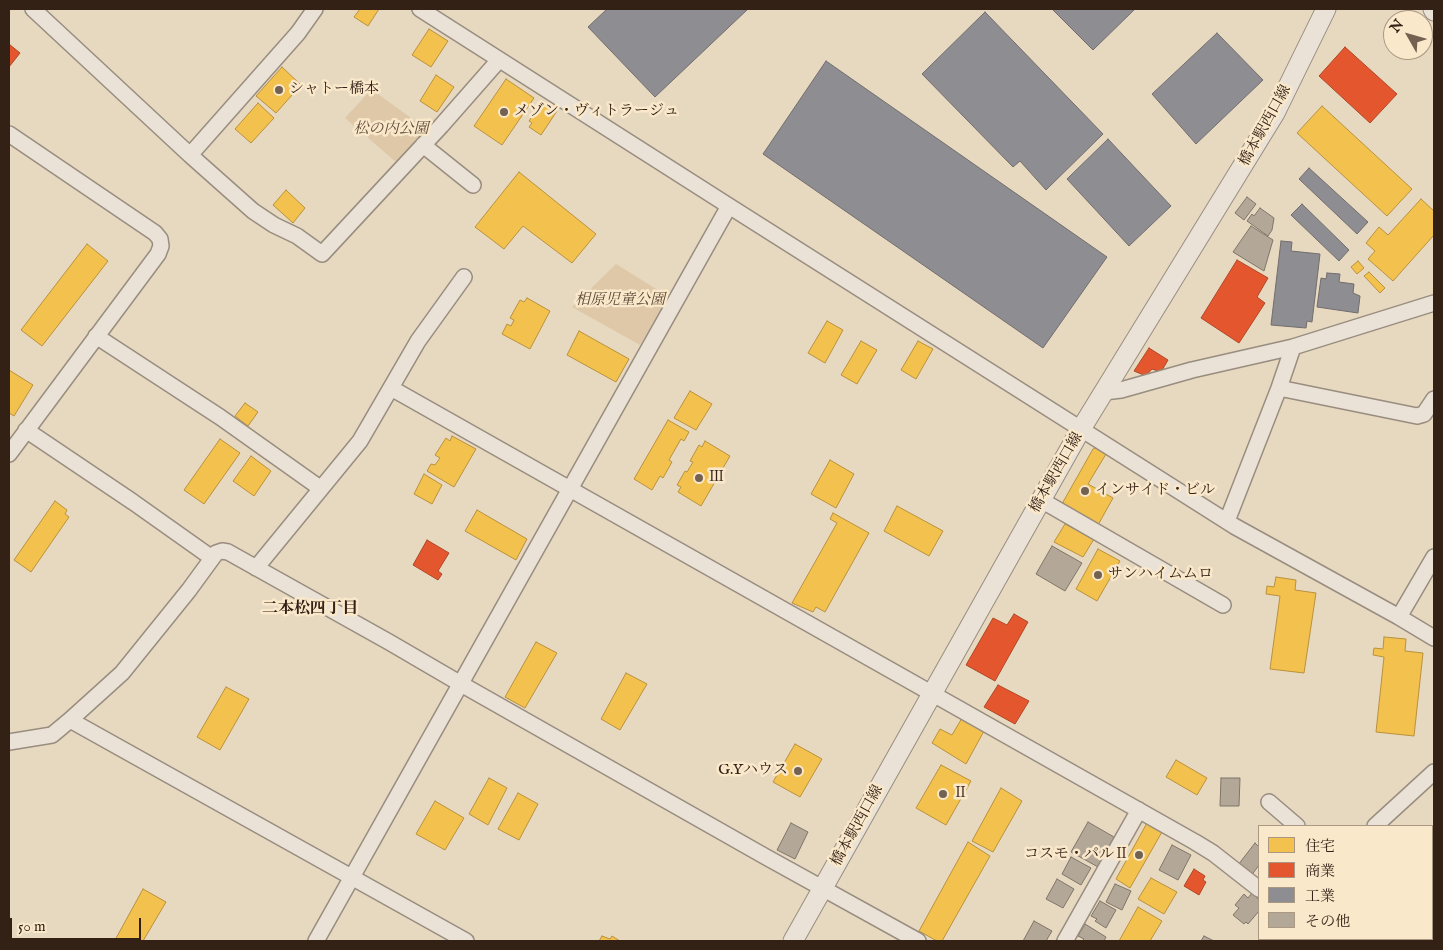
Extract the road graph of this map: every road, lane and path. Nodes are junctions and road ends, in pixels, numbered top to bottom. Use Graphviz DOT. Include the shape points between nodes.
graph roads {
  1 [pos="33,9"];
  2 [pos="315,9"];
  3 [pos="420,9"];
  4 [pos="1326,9"];
  5 [pos="499,60"];
  6 [pos="9,134"];
  7 [pos="423,146"];
  8 [pos="190,156"];
  9 [pos="473,185"];
  10 [pos="729,206"];
  11 [pos="464,277"];
  12 [pos="1434,302"];
  13 [pos="96,336"];
  14 [pos="1293,347"];
  15 [pos="391,388"];
  16 [pos="1279,388"];
  17 [pos="1104,392"];
  18 [pos="1434,398"];
  19 [pos="1081,429"];
  20 [pos="26,430"];
  21 [pos="9,454"];
  22 [pos="320,488"];
  23 [pos="570,489"];
  24 [pos="1040,500"];
  25 [pos="1227,521"];
  26 [pos="1434,557"];
  27 [pos="212,558"];
  28 [pos="256,568"];
  29 [pos="1223,605"];
  30 [pos="1399,617"];
  31 [pos="1434,638"];
  32 [pos="460,684"];
  33 [pos="934,694"];
  34 [pos="70,720"];
  35 [pos="9,742"];
  36 [pos="1434,772"];
  37 [pos="1269,802"];
  38 [pos="1138,810"];
  39 [pos="1296,825"];
  40 [pos="1376,825"];
  41 [pos="352,878"];
  42 [pos="823,888"];
  43 [pos="1258,888"];
  44 [pos="316,941"];
  45 [pos="466,941"];
  46 [pos="794,941"];
  47 [pos="918,941"];
  48 [pos="1065,941"];
  1 -- 8 [label="street"];
  2 -- 8 [label="street" via="298,33"];
  3 -- 5 [label="street"];
  4 -- 17 [label="street, 橋本駅西口線" via="1275,113"];
  5 -- 7 [label="street"];
  5 -- 10 [label="street"];
  6 -- 13 [label="street" via="160,239 158,254"];
  7 -- 8 [label="street" via="322,254 253,211"];
  7 -- 9 [label="street"];
  10 -- 19 [label="street"];
  10 -- 23 [label="street"];
  11 -- 15 [label="street" via="418,341"];
  12 -- 14 [label="street"];
  13 -- 20 [label="street"];
  13 -- 22 [label="street" via="220,417"];
  14 -- 16 [label="street"];
  14 -- 17 [label="street"];
  15 -- 22 [label="street" via="360,441"];
  15 -- 23 [label="street"];
  16 -- 18 [label="street" via="1417,416 1424,414"];
  16 -- 25 [label="street"];
  17 -- 19 [label="street, 橋本駅西口線"];
  19 -- 24 [label="street, 橋本駅西口線"];
  19 -- 25 [label="street"];
  20 -- 21 [label="street"];
  20 -- 27 [label="street"];
  22 -- 28 [label="street"];
  23 -- 32 [label="street"];
  23 -- 33 [label="street"];
  24 -- 29 [label="street"];
  24 -- 33 [label="street, 橋本駅西口線"];
  25 -- 30 [label="street"];
  26 -- 30 [label="street"];
  27 -- 28 [label="street" via="216,553 228,552"];
  27 -- 34 [label="street" via="122,673"];
  28 -- 32 [label="street"];
  30 -- 31 [label="street"];
  32 -- 41 [label="street"];
  32 -- 42 [label="street"];
  33 -- 38 [label="street"];
  33 -- 42 [label="street, 橋本駅西口線"];
  34 -- 35 [label="street" via="52,735"];
  34 -- 41 [label="street"];
  36 -- 40 [label="street"];
  37 -- 39 [label="street"];
  38 -- 43 [label="street" via="1214,853"];
  38 -- 48 [label="street"];
  41 -- 44 [label="street"];
  41 -- 45 [label="street"];
  42 -- 46 [label="street, 橋本駅西口線"];
  42 -- 47 [label="street"];
}
